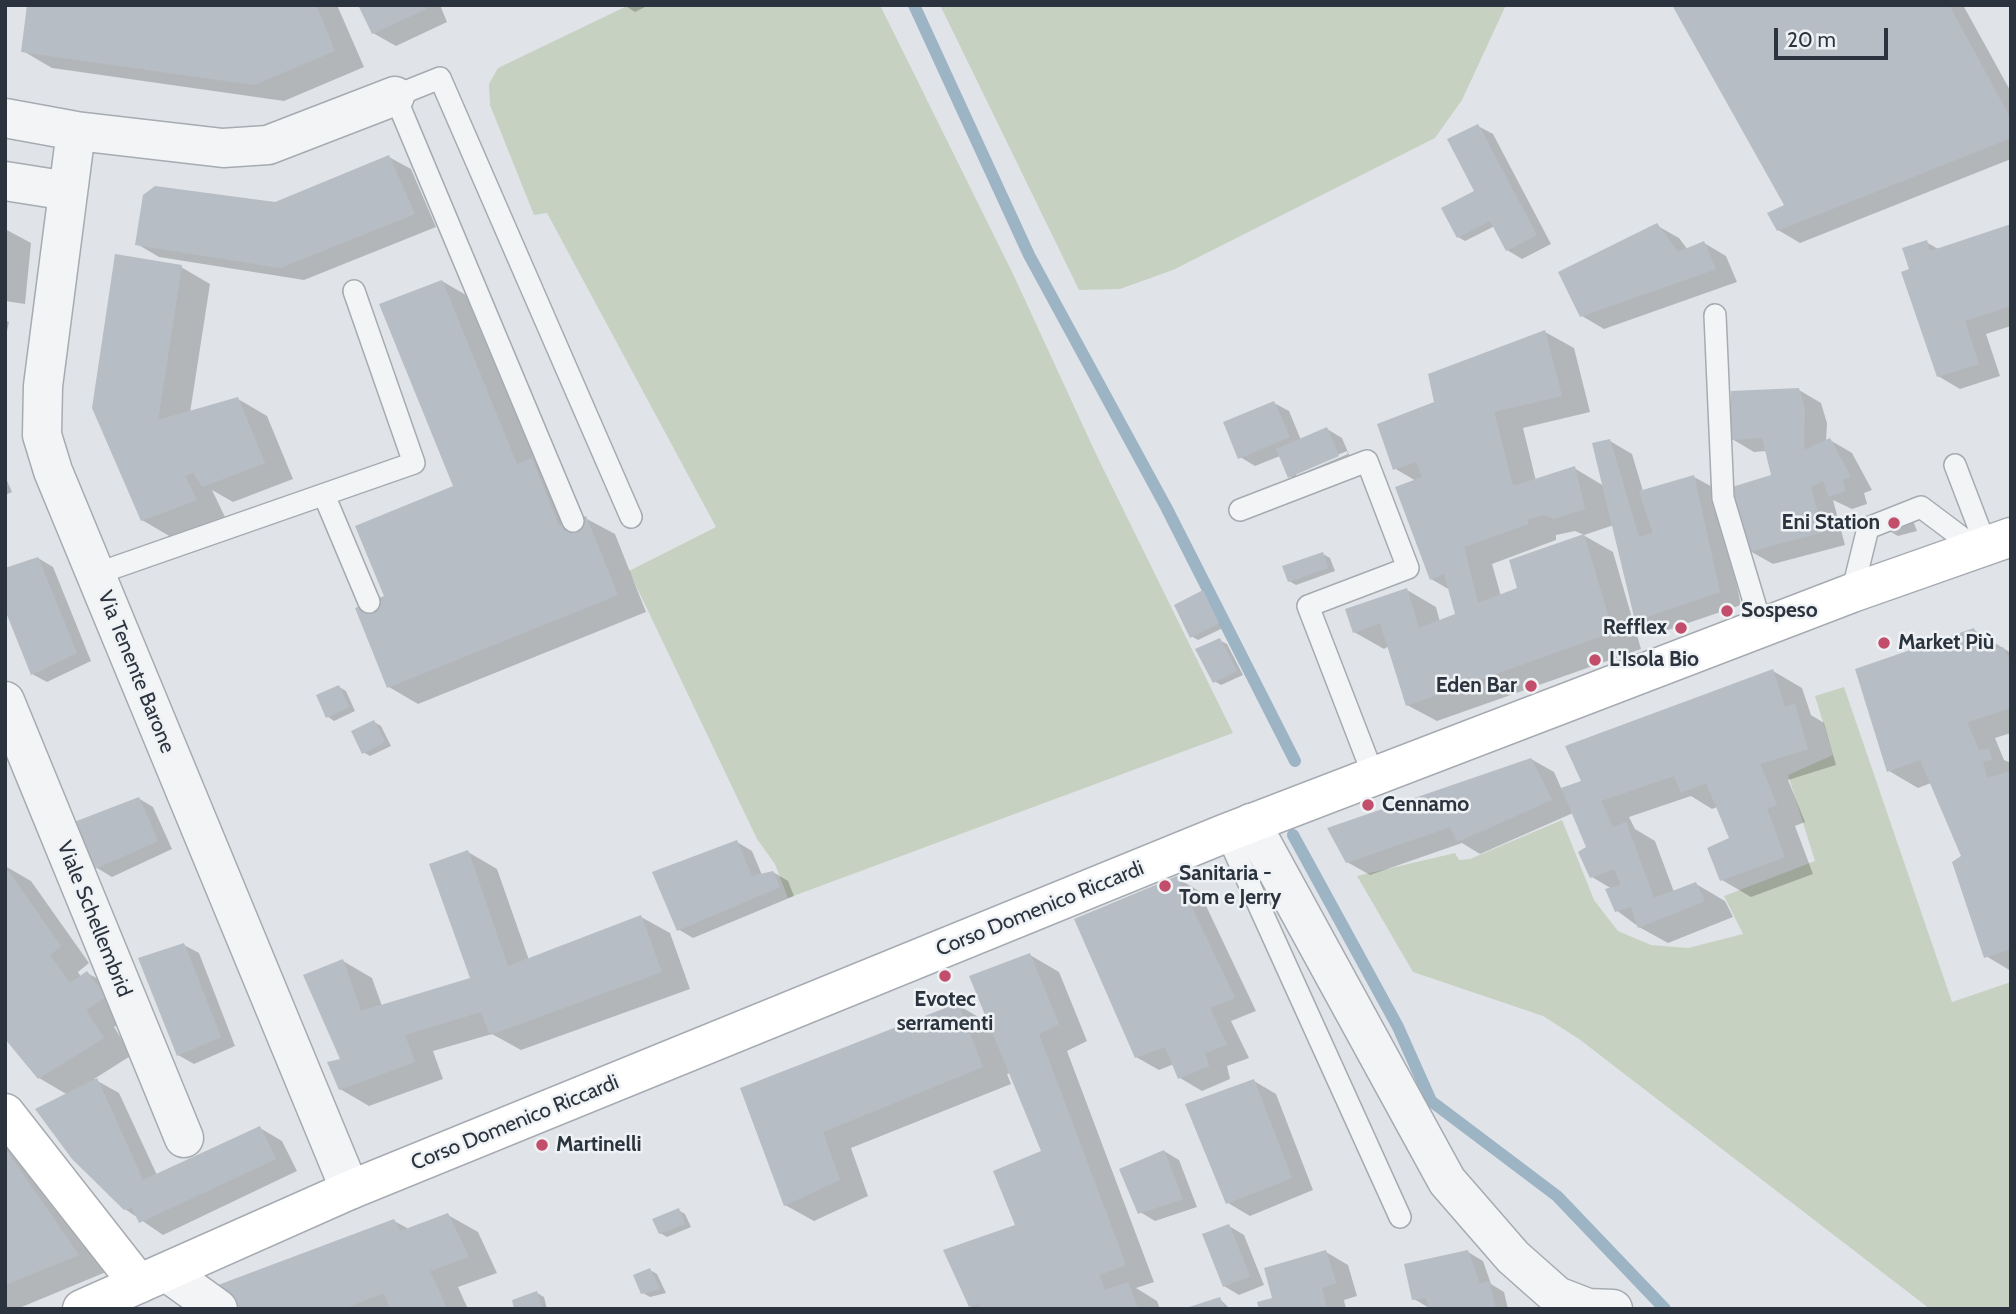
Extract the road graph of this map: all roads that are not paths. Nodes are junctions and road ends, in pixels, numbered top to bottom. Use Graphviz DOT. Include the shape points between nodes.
graph roads {
  1 [pos="395,96"];
  2 [pos="5,118"];
  3 [pos="76,131"];
  4 [pos="5,181"];
  5 [pos="68,191"];
  6 [pos="354,291"];
  7 [pos="1715,314"];
  8 [pos="1955,465"];
  9 [pos="324,495"];
  10 [pos="1240,510"];
  11 [pos="631,517"];
  12 [pos="573,521"];
  13 [pos="1991,544"];
  14 [pos="96,574"];
  15 [pos="1852,593"];
  16 [pos="369,602"];
  17 [pos="1762,628"];
  18 [pos="5,701"];
  19 [pos="1374,777"];
  20 [pos="1239,828"];
  21 [pos="5,1113"];
  22 [pos="184,1138"];
  23 [pos="349,1190"];
  24 [pos="1400,1217"];
  25 [pos="154,1278"];
  26 [pos="82,1309"];
  27 [pos="218,1309"];
  28 [pos="1613,1309"];
  1 -- 3 [label="street" via="268,145 223,148"];
  1 -- 11 [label="lane" via="440,78"];
  1 -- 12 [label="lane"];
  2 -- 3 [label="street"];
  3 -- 5 [label="street, Via Tenente Barone"];
  4 -- 5 [label="street"];
  5 -- 14 [label="street, Via Tenente Barone" via="43,386 42,435"];
  6 -- 9 [label="lane" via="414,463"];
  7 -- 17 [label="lane" via="1723,498"];
  8 -- 13 [label="lane"];
  9 -- 14 [label="lane"];
  9 -- 16 [label="lane"];
  10 -- 19 [label="lane" via="1367,461 1408,568 1308,606"];
  13 -- 15 [label="main road, Corso Domenico Riccardi"];
  13 -- 15 [label="lane" via="1922,507 1868,528"];
  14 -- 23 [label="street, Via Tenente Barone"];
  15 -- 17 [label="main road, Corso Domenico Riccardi"];
  17 -- 19 [label="main road, Corso Domenico Riccardi"];
  18 -- 22 [label="street, Viale Schellembrid"];
  19 -- 20 [label="main road, Corso Domenico Riccardi"];
  20 -- 23 [label="main road, Corso Domenico Riccardi"];
  20 -- 24 [label="lane"];
  20 -- 28 [label="street" via="1447,1181 1513,1257 1558,1296 1588,1308"];
  21 -- 25 [label="main road"];
  23 -- 25 [label="main road, Corso Domenico Riccardi"];
  25 -- 26 [label="main road, Corso Domenico Riccardi"];
  25 -- 27 [label="street"];
}
